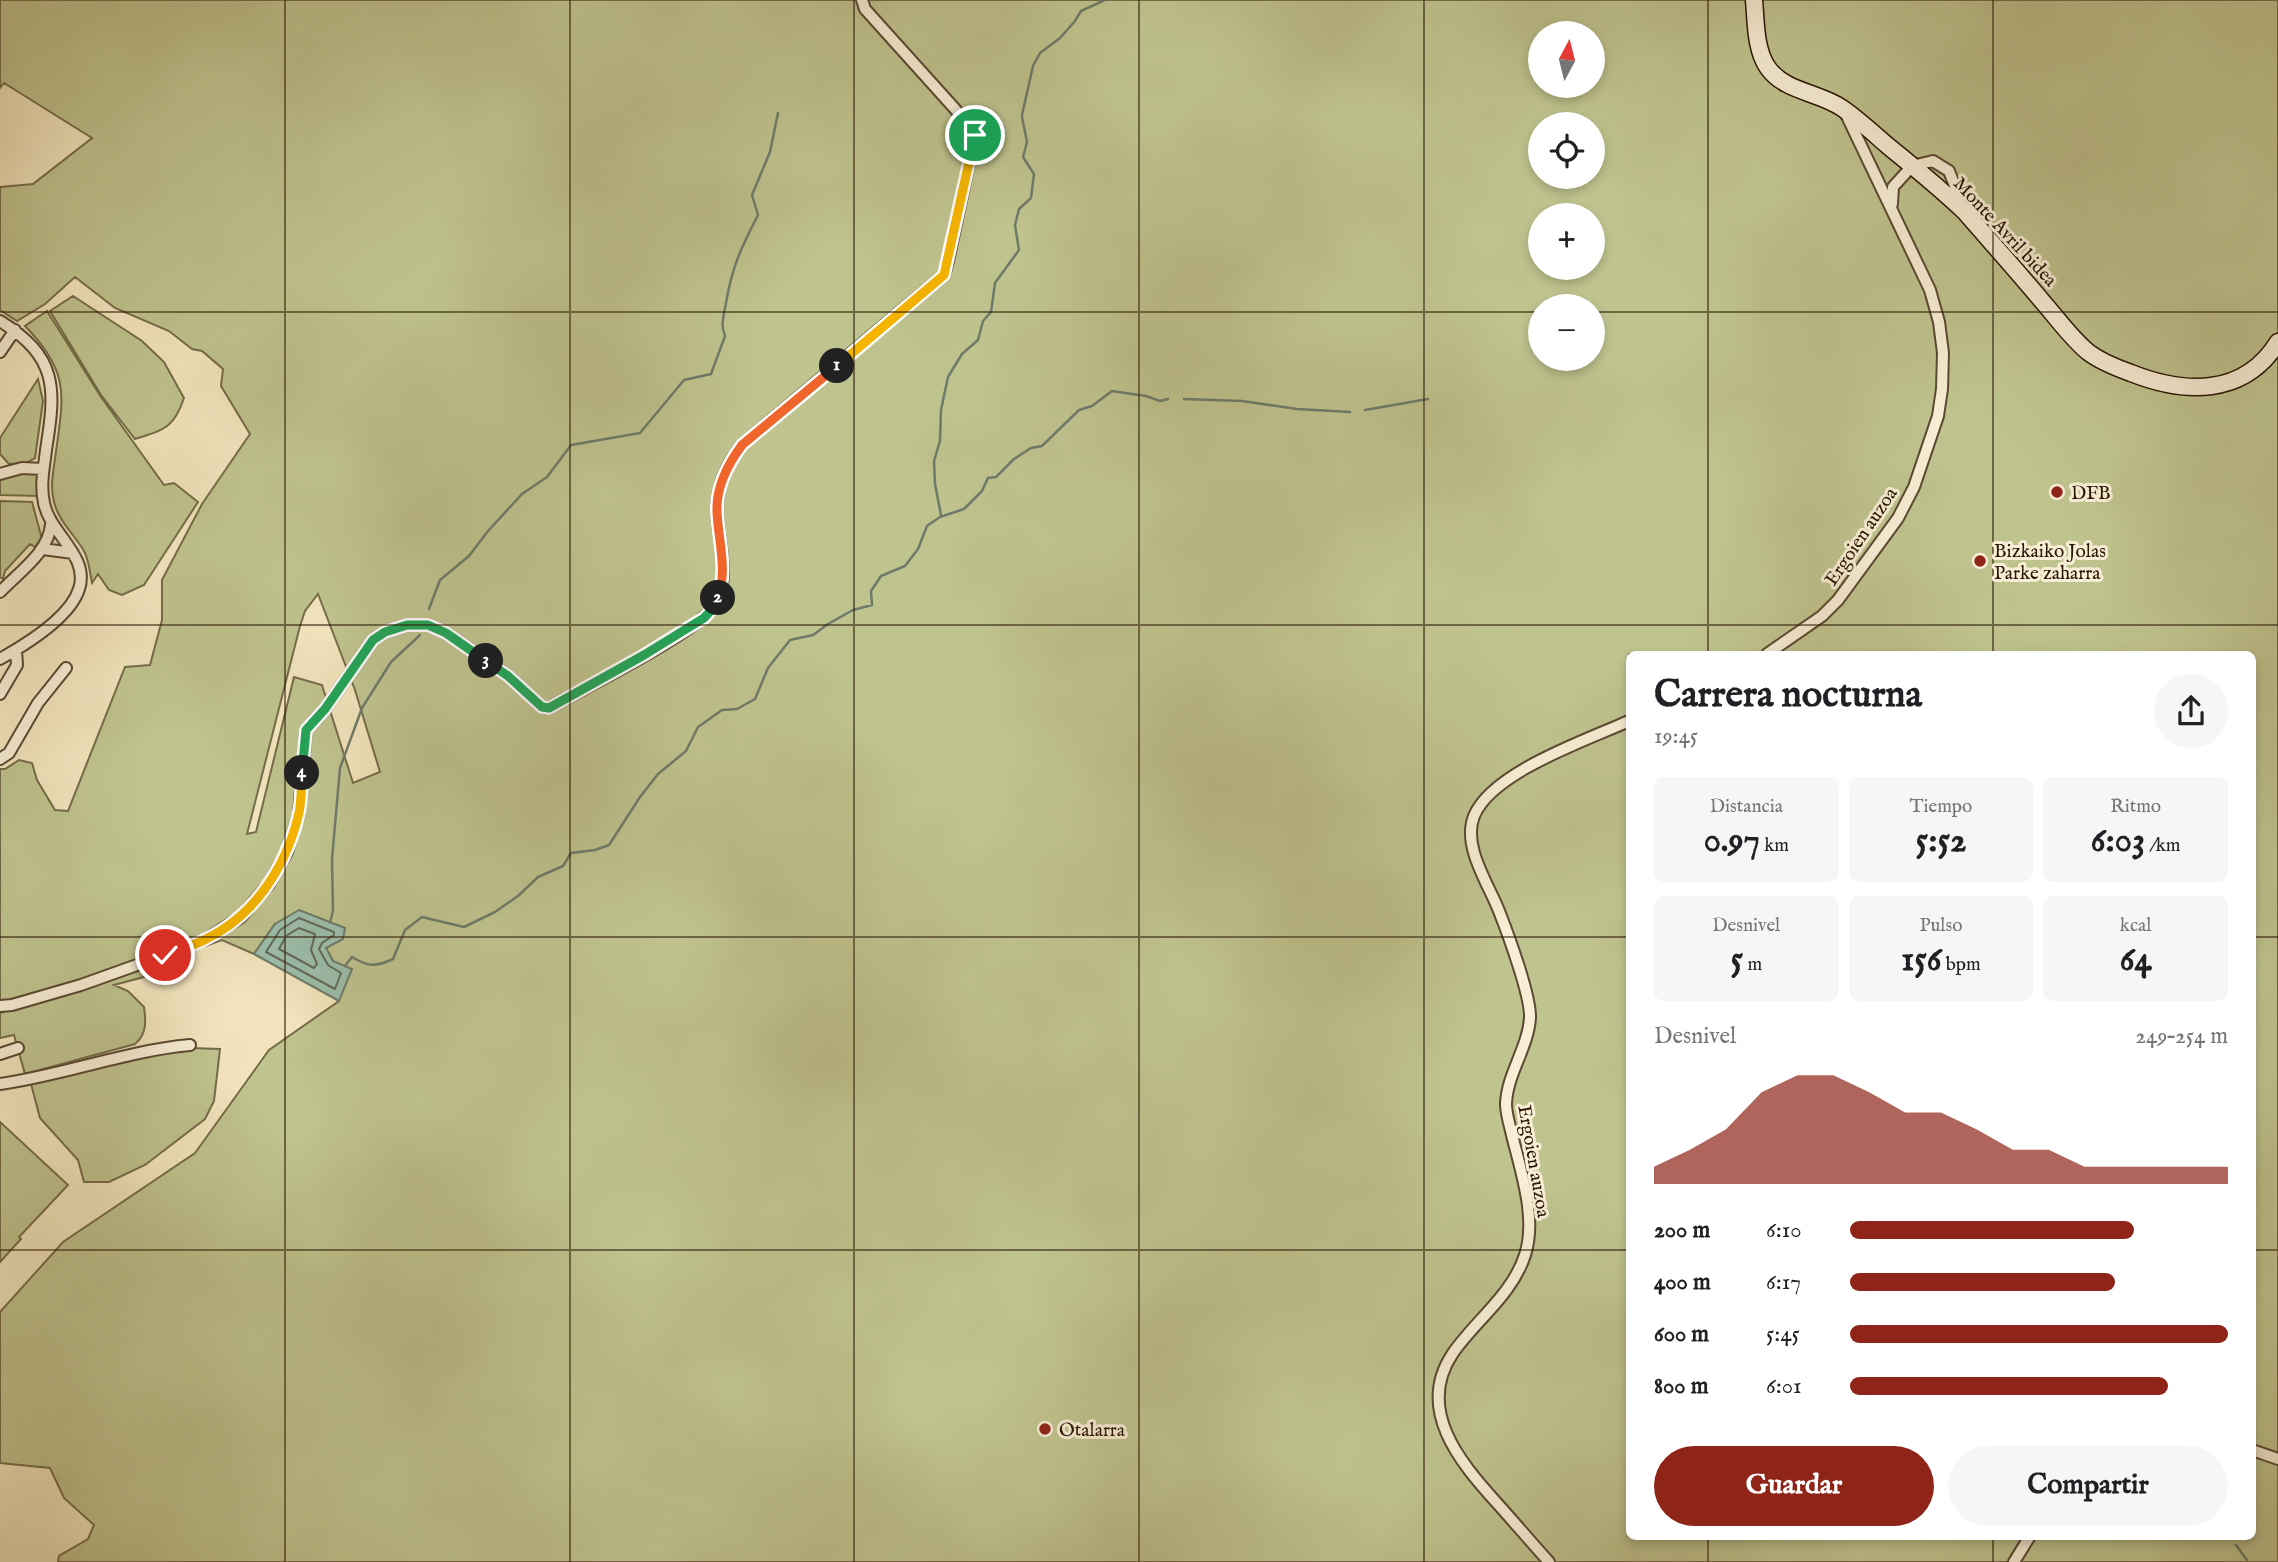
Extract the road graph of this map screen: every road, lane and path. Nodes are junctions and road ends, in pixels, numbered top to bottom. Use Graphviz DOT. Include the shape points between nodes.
graph roads {
  1 [pos="862,0"];
  2 [pos="1754,0"];
  3 [pos="1843,109"];
  4 [pos="1912,166"];
  5 [pos="1892,207"];
  6 [pos="0,321"];
  7 [pos="15,330"];
  8 [pos="2278,342"];
  9 [pos="0,352"];
  10 [pos="43,469"];
  11 [pos="0,474"];
  12 [pos="51,524"];
  13 [pos="43,549"];
  14 [pos="73,553"];
  15 [pos="0,592"];
  16 [pos="16,650"];
  17 [pos="1771,651"];
  18 [pos="0,659"];
  19 [pos="66,668"];
  20 [pos="0,694"];
  21 [pos="1626,722"];
  22 [pos="0,759"];
  23 [pos="0,1006"];
  24 [pos="190,1045"];
  25 [pos="18,1048"];
  26 [pos="0,1054"];
  27 [pos="0,1084"];
  28 [pos="2256,1451"];
  29 [pos="2278,1459"];
  30 [pos="2027,1540"];
  31 [pos="1549,1562"];
  32 [pos="2014,1562"];
  1 -- 23 [label="street" via="975,135 948,261 944,275 742,445 730,461 718,497 723,569 716,605 704,618 549,708 446,633 428,625 385,632 373,640 306,730 299,814 287,852 269,884 241,916 207,939 165,955 81,985"];
  2 -- 3 [label="street, Monte Avril bidea" via="1765,65 1788,85"];
  3 -- 4 [label="street, Monte Avril bidea"];
  3 -- 5 [label="street, Ergoien auzoa"];
  4 -- 5 [label="street" via="1893,187"];
  4 -- 8 [label="street, Monte Avril bidea" via="1965,212 2079,344 2118,368 2163,384 2200,388 2250,373"];
  5 -- 17 [label="street, Ergoien auzoa" via="1930,290 1939,323 1943,358 1938,416 1914,487 1880,545 1822,616"];
  6 -- 7 [label="street"];
  7 -- 9 [label="street"];
  7 -- 10 [label="street" via="43,362 51,387"];
  10 -- 11 [label="street"];
  10 -- 12 [label="street" via="43,499"];
  12 -- 13 [label="street"];
  12 -- 14 [label="street"];
  13 -- 14 [label="street"];
  13 -- 15 [label="street"];
  14 -- 16 [label="street" via="81,573 75,599 41,635"];
  16 -- 18 [label="street"];
  16 -- 20 [label="street" via="17,665"];
  19 -- 22 [label="street" via="38,703 9,753"];
  21 -- 31 [label="street, Ergoien auzoa" via="1519,771 1488,794 1474,816 1471,835 1500,912 1530,1015 1506,1106 1529,1233 1514,1277 1452,1354 1439,1397 1441,1422 1465,1467"];
  24 -- 27 [label="street"];
  25 -- 26 [label="street"];
  28 -- 29 [label="street"];
  30 -- 32 [label="street"];
}
